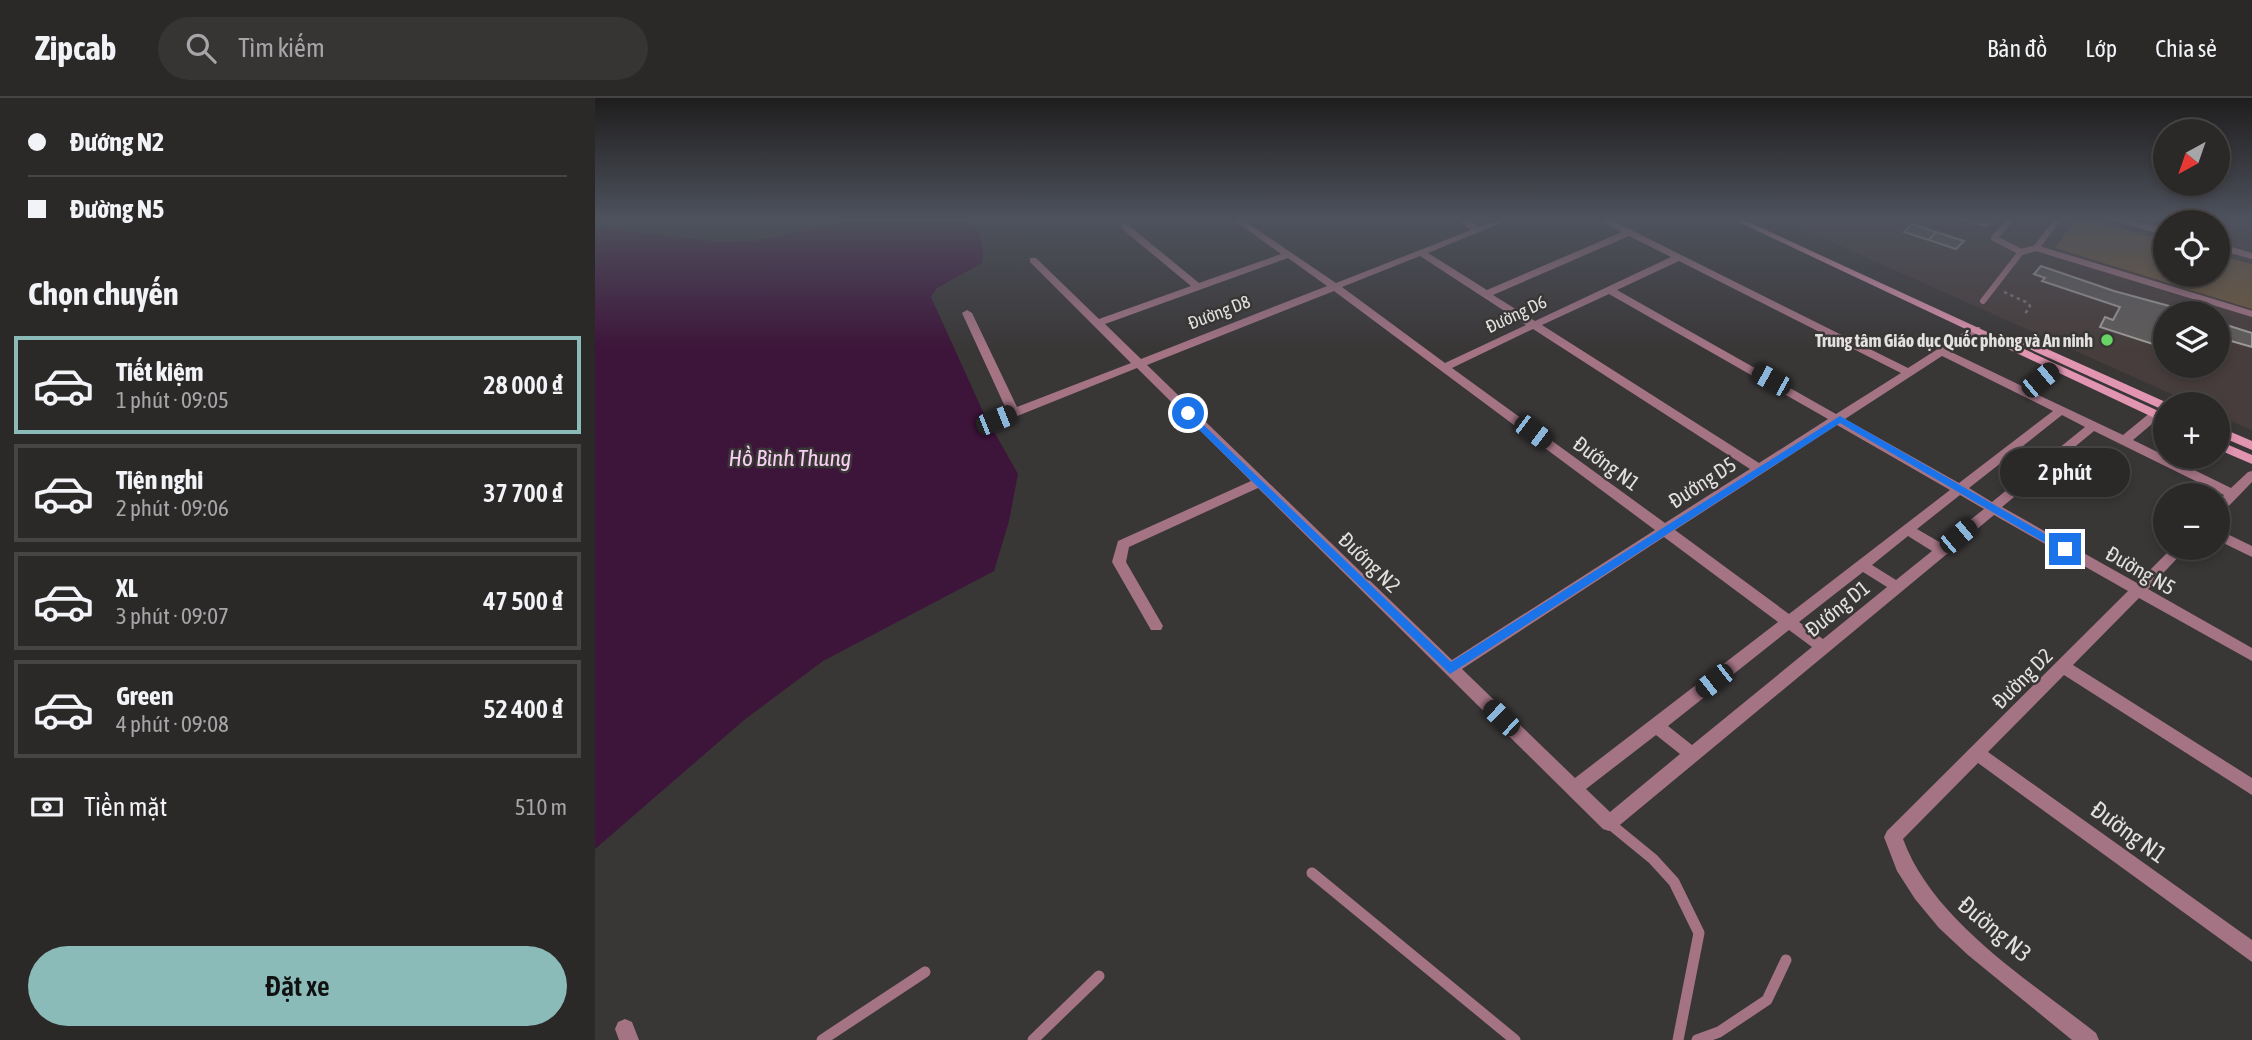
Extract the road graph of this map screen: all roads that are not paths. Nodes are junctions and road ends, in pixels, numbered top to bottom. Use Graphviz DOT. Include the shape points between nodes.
graph roads {
  1 [pos="1036,262"];
  2 [pos="1167,262"];
  3 [pos="1269,262"];
  4 [pos="1298,262"];
  5 [pos="1397,262"];
  6 [pos="1434,262"];
  7 [pos="1561,262"];
  8 [pos="1668,262"];
  9 [pos="1689,262"];
  10 [pos="1834,262"];
  11 [pos="1844,262"];
  12 [pos="2013,262"];
  13 [pos="2082,262"];
  14 [pos="1334,286"];
  15 [pos="1199,288"];
  16 [pos="1609,290"];
  17 [pos="1484,295"];
  18 [pos="1983,301"];
  19 [pos="967,313"];
  20 [pos="2252,314"];
  21 [pos="1098,323"];
  22 [pos="1532,326"];
  23 [pos="1981,327"];
  24 [pos="1944,353"];
  25 [pos="1138,363"];
  26 [pos="1444,367"];
  27 [pos="2055,368"];
  28 [pos="1910,373"];
  29 [pos="2025,392"];
  30 [pos="2153,409"];
  31 [pos="2153,409"];
  32 [pos="2061,410"];
  33 [pos="1014,413"];
  34 [pos="1840,419"];
  35 [pos="996,420"];
  36 [pos="2153,420"];
  37 [pos="2093,426"];
  38 [pos="2230,436"];
  39 [pos="2124,441"];
  40 [pos="2252,446"];
  41 [pos="2010,450"];
  42 [pos="2230,450"];
  43 [pos="2252,460"];
  44 [pos="2044,466"];
  45 [pos="1760,470"];
  46 [pos="2252,475"];
  47 [pos="1259,482"];
  48 [pos="1960,489"];
  49 [pos="2233,494"];
  50 [pos="2230,497"];
  51 [pos="1993,508"];
  52 [pos="1667,530"];
  53 [pos="1908,530"];
  54 [pos="2230,541"];
  55 [pos="1941,550"];
  56 [pos="2252,552"];
  57 [pos="2168,560"];
  58 [pos="1862,565"];
  59 [pos="1897,587"];
  60 [pos="2138,590"];
  61 [pos="1790,621"];
  62 [pos="1156,626"];
  63 [pos="1823,647"];
  64 [pos="2252,655"];
  65 [pos="2062,666"];
  66 [pos="1450,669"];
  67 [pos="1656,726"];
  68 [pos="1977,752"];
  69 [pos="1692,754"];
  70 [pos="2252,787"];
  71 [pos="1574,789"];
  72 [pos="1609,823"];
  73 [pos="1893,837"];
  74 [pos="1312,873"];
  75 [pos="2252,951"];
  76 [pos="1786,960"];
  77 [pos="925,972"];
  78 [pos="1099,976"];
  79 [pos="822,1040"];
  80 [pos="1033,1040"];
  81 [pos="1515,1040"];
  82 [pos="1678,1040"];
  83 [pos="1697,1040"];
  84 [pos="2089,1040"];
  1 -- 21 [label="street, Đướng N2"];
  2 -- 15 [label="street"];
  3 -- 15 [label="street"];
  4 -- 14 [label="street, Đướng N1"];
  5 -- 14 [label="street, Đường D8"];
  6 -- 17 [label="street"];
  7 -- 17 [label="street"];
  8 -- 16 [label="street, Đường D6"];
  9 -- 28 [label="street"];
  10 -- 23 [label="main road"];
  11 -- 23 [label="main road"];
  12 -- 18 [label="lane"];
  13 -- 20 [label="lane"];
  14 -- 25 [label="street, Đường D8"];
  14 -- 26 [label="street, Đướng N1"];
  15 -- 21 [label="street"];
  16 -- 22 [label="street, Đường D6"];
  16 -- 34 [label="street, Đường N5"];
  17 -- 22 [label="street"];
  19 -- 33 [label="street"];
  21 -- 25 [label="street, Đướng N2"];
  22 -- 26 [label="street, Đường D6"];
  22 -- 45 [label="street"];
  23 -- 24 [label="street, Đướng D5"];
  23 -- 27 [label="main road"];
  23 -- 30 [label="main road"];
  24 -- 28 [label="street, Đướng D5"];
  24 -- 29 [label="street"];
  25 -- 33 [label="street, Đường D8"];
  25 -- 47 [label="street, Đướng N2"];
  26 -- 52 [label="street, Đướng N1"];
  27 -- 29 [label="street"];
  27 -- 31 [label="main road"];
  28 -- 34 [label="street, Đướng D5"];
  29 -- 32 [label="street"];
  32 -- 37 [label="street"];
  32 -- 41 [label="street, Đướng D1"];
  33 -- 35 [label="street, Đường D8"];
  34 -- 45 [label="street, Đướng D5"];
  34 -- 48 [label="street, Đường N5"];
  36 -- 39 [label="street"];
  37 -- 39 [label="street"];
  37 -- 44 [label="street, Đướng D1"];
  38 -- 40 [label="main road"];
  39 -- 49 [label="street"];
  41 -- 44 [label="street"];
  41 -- 48 [label="street, Đướng D1"];
  42 -- 43 [label="main road"];
  44 -- 51 [label="street, Đướng D1"];
  45 -- 52 [label="street, Đướng D5"];
  46 -- 49 [label="street"];
  47 -- 62 [label="street" via="1123,544 1119,562"];
  47 -- 66 [label="street, Đướng N2"];
  48 -- 51 [label="street, Đường N5"];
  48 -- 53 [label="street, Đướng D1"];
  49 -- 50 [label="street"];
  51 -- 55 [label="street, Đướng D1"];
  51 -- 60 [label="street, Đường N5"];
  52 -- 61 [label="street, Đướng N1"];
  52 -- 66 [label="street, Đướng D5"];
  53 -- 55 [label="street"];
  53 -- 58 [label="street, Đướng D1"];
  54 -- 56 [label="street"];
  55 -- 59 [label="street, Đướng D1"];
  57 -- 60 [label="street, Đường D2"];
  58 -- 59 [label="street"];
  58 -- 61 [label="street, Đướng D1"];
  59 -- 63 [label="street, Đướng D1"];
  60 -- 64 [label="street, Đường N5"];
  60 -- 65 [label="street, Đường D2"];
  61 -- 63 [label="street"];
  61 -- 67 [label="street, Đướng D1"];
  63 -- 69 [label="street, Đướng D1"];
  65 -- 68 [label="street, Đường D2"];
  65 -- 70 [label="street"];
  66 -- 71 [label="street, Đướng N2"];
  67 -- 69 [label="street"];
  67 -- 71 [label="street, Đướng D1"];
  68 -- 73 [label="street, Đường D2"];
  68 -- 75 [label="street, Đường N1"];
  69 -- 72 [label="street, Đướng D1"];
  71 -- 72 [label="street, Đướng N2"];
  72 -- 82 [label="lane" via="1666,869 1684,892 1694,916 1699,933"];
  73 -- 84 [label="street, Đường N3" via="1909,878 1942,919"];
  74 -- 81 [label="lane"];
  76 -- 83 [label="lane" via="1767,1000 1719,1032"];
  77 -- 79 [label="lane"];
  78 -- 80 [label="lane"];
}
